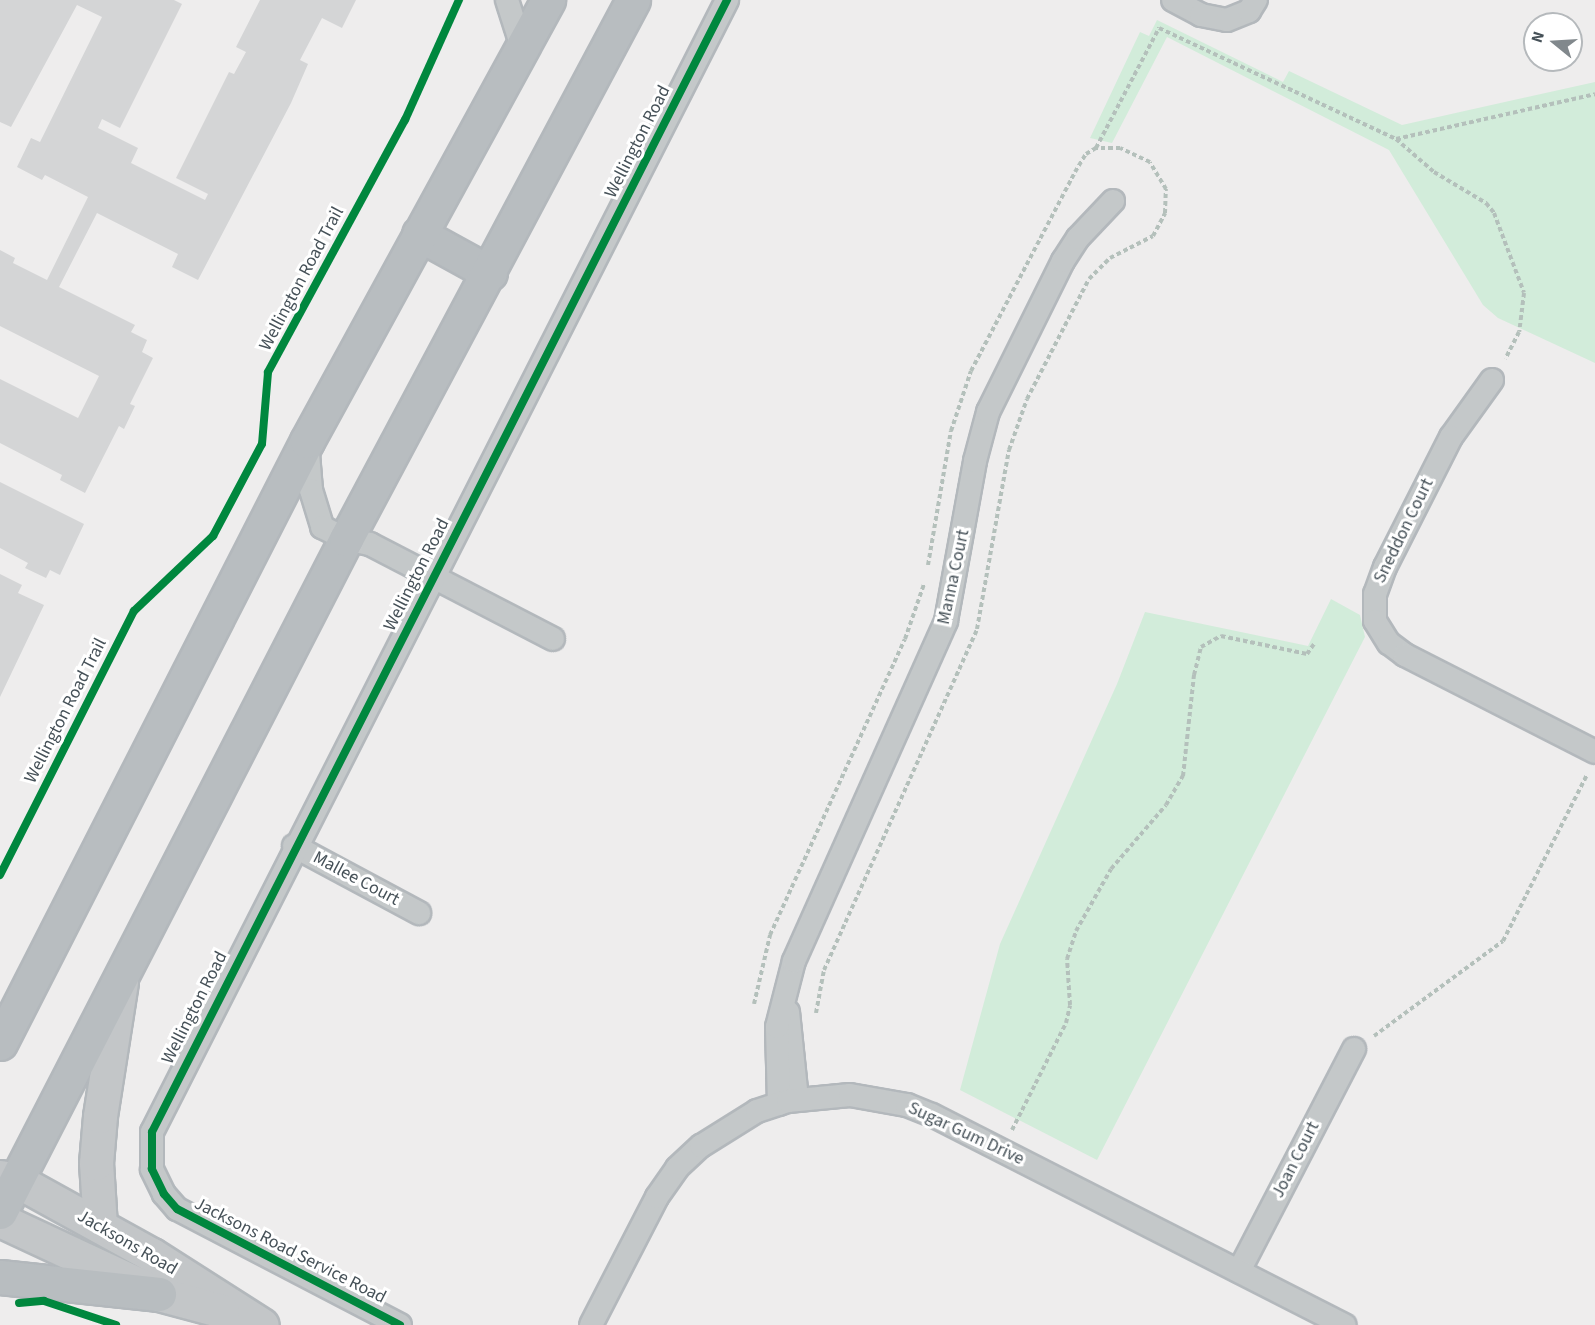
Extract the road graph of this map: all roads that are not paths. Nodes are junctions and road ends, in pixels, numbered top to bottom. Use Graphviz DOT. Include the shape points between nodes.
graph roads {
  1 [pos="507,0"];
  2 [pos="548,0"];
  3 [pos="633,0"];
  4 [pos="728,0"];
  5 [pos="1173,0"];
  6 [pos="1256,0"];
  7 [pos="522,47"];
  8 [pos="1113,201"];
  9 [pos="419,234"];
  10 [pos="490,273"];
  11 [pos="1492,380"];
  12 [pos="307,441"];
  13 [pos="346,539"];
  14 [pos="433,577"];
  15 [pos="553,639"];
  16 [pos="1593,759"];
  17 [pos="294,846"];
  18 [pos="419,913"];
  19 [pos="123,968"];
  20 [pos="0,1043"];
  21 [pos="1353,1049"];
  22 [pos="788,1102"];
  23 [pos="152,1169"];
  24 [pos="8,1178"];
  25 [pos="0,1212"];
  26 [pos="0,1220"];
  27 [pos="100,1226"];
  28 [pos="1239,1271"];
  29 [pos="0,1277"];
  30 [pos="159,1294"];
  31 [pos="256,1322"];
  32 [pos="400,1325"];
  33 [pos="591,1325"];
  34 [pos="1345,1325"];
  1 -- 7 [label="street"];
  2 -- 7 [label="highway"];
  3 -- 10 [label="highway"];
  4 -- 14 [label="street, Wellington Road"];
  5 -- 6 [label="street" via="1201,15 1227,20 1249,11"];
  7 -- 9 [label="highway"];
  8 -- 22 [label="street, Manna Court" via="1090,223 1063,261 988,412 975,461 946,621 804,937 786,995 776,1043"];
  9 -- 10 [label="highway"];
  9 -- 12 [label="highway"];
  10 -- 13 [label="highway"];
  11 -- 16 [label="street, Sneddon Court" via="1451,437 1385,567 1375,594 1375,621 1389,643 1405,655"];
  12 -- 13 [label="street" via="316,516 321,527"];
  12 -- 20 [label="highway"];
  13 -- 14 [label="street" via="370,544"];
  13 -- 19 [label="highway"];
  14 -- 15 [label="street"];
  14 -- 17 [label="street, Wellington Road"];
  17 -- 18 [label="street, Mallee Court"];
  17 -- 23 [label="street, Wellington Road" via="156,1117"];
  19 -- 24 [label="highway"];
  19 -- 27 [label="main road" via="100,1116 96,1163"];
  21 -- 28 [label="street, Joan Court"];
  22 -- 28 [label="street, Sugar Gum Drive" via="850,1095 907,1105 1002,1149"];
  22 -- 33 [label="street, Sugar Gum Drive" via="728,1127 677,1168 646,1215"];
  23 -- 32 [label="street, Jacksons Road Service Road" via="164,1194 188,1217"];
  24 -- 25 [label="highway"];
  24 -- 27 [label="main road, Jacksons Road"];
  26 -- 30 [label="main road, Jacksons Road"];
  27 -- 31 [label="main road, Jacksons Road"];
  28 -- 34 [label="street, Sugar Gum Drive"];
  29 -- 30 [label="highway"];
  30 -- 31 [label="main road, Jacksons Road"];
}
